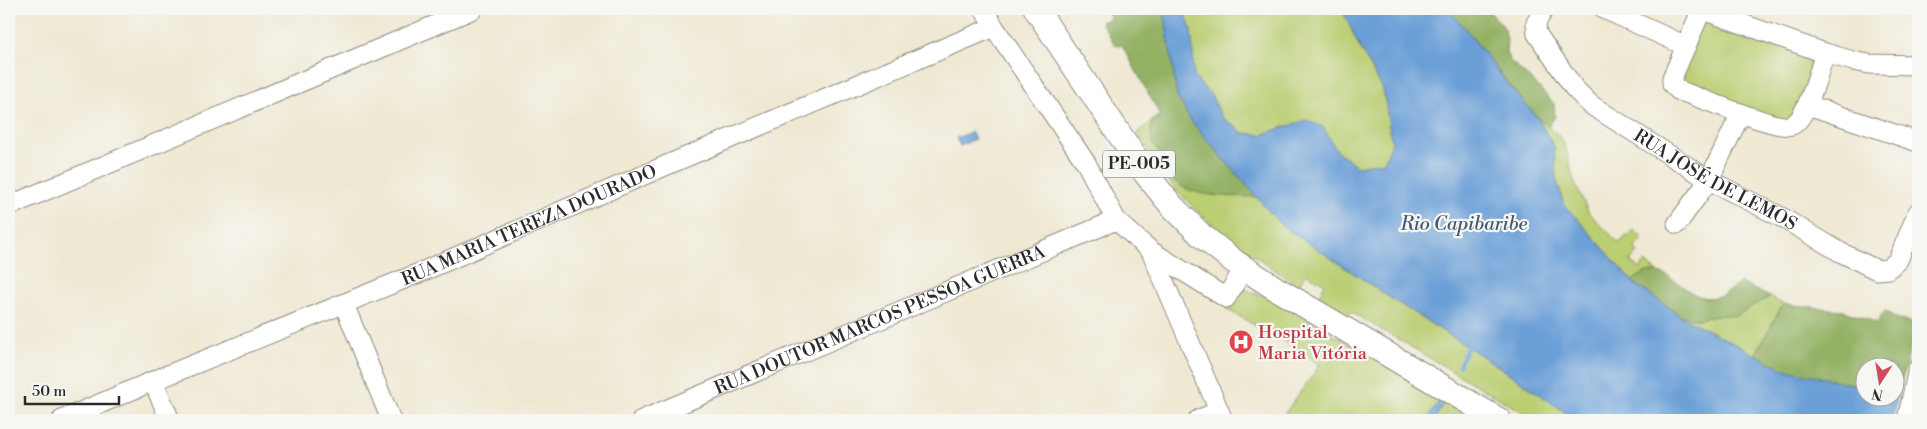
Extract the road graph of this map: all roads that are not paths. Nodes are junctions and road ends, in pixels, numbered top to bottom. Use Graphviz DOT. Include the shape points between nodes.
graph roads {
  1 [pos="473,9"];
  2 [pos="984,9"];
  3 [pos="1036,9"];
  4 [pos="1544,9"];
  5 [pos="1604,9"];
  6 [pos="1701,9"];
  7 [pos="994,27"];
  8 [pos="1686,46"];
  9 [pos="1825,53"];
  10 [pos="1918,66"];
  11 [pos="1808,105"];
  12 [pos="1741,113"];
  13 [pos="1918,142"];
  14 [pos="1709,180"];
  15 [pos="9,206"];
  16 [pos="1918,212"];
  17 [pos="1116,220"];
  18 [pos="1677,224"];
  19 [pos="1150,251"];
  20 [pos="1244,268"];
  21 [pos="344,304"];
  22 [pos="1918,369"];
  23 [pos="153,381"];
  24 [pos="1221,415"];
  25 [pos="62,420"];
  26 [pos="170,420"];
  27 [pos="391,420"];
  28 [pos="642,420"];
  29 [pos="1198,420"];
  30 [pos="1499,420"];
  31 [pos="1907,420"];
  1 -- 15 [label="street"];
  2 -- 7 [label="street"];
  3 -- 20 [label="main road, PE-005" via="1146,174 1196,230"];
  4 -- 14 [label="street, RUA JOSÉ DE LEMOS" via="1536,23 1537,34 1574,88 1591,105"];
  5 -- 8 [label="street"];
  6 -- 8 [label="street"];
  6 -- 9 [label="street"];
  7 -- 17 [label="street" via="1086,163"];
  7 -- 21 [label="street, RUA MARIA TEREZA DOURADO"];
  8 -- 12 [label="street" via="1672,84 1678,90"];
  9 -- 10 [label="street" via="1869,64"];
  9 -- 11 [label="street"];
  11 -- 12 [label="street" via="1791,126 1781,126"];
  11 -- 13 [label="street"];
  12 -- 14 [label="street"];
  14 -- 16 [label="street, RUA JOSÉ DE LEMOS" via="1877,270 1888,269 1898,260"];
  14 -- 18 [label="street"];
  17 -- 19 [label="street"];
  17 -- 28 [label="street, RUA DOUTOR MARCOS PESSOA GUERRA"];
  19 -- 20 [label="street" via="1226,298"];
  19 -- 24 [label="street"];
  20 -- 30 [label="main road, PE-005"];
  21 -- 23 [label="street, RUA MARIA TEREZA DOURADO"];
  21 -- 27 [label="street"];
  22 -- 31 [label="street"];
  23 -- 25 [label="street, RUA MARIA TEREZA DOURADO"];
  23 -- 26 [label="street"];
  24 -- 29 [label="street"];
}
